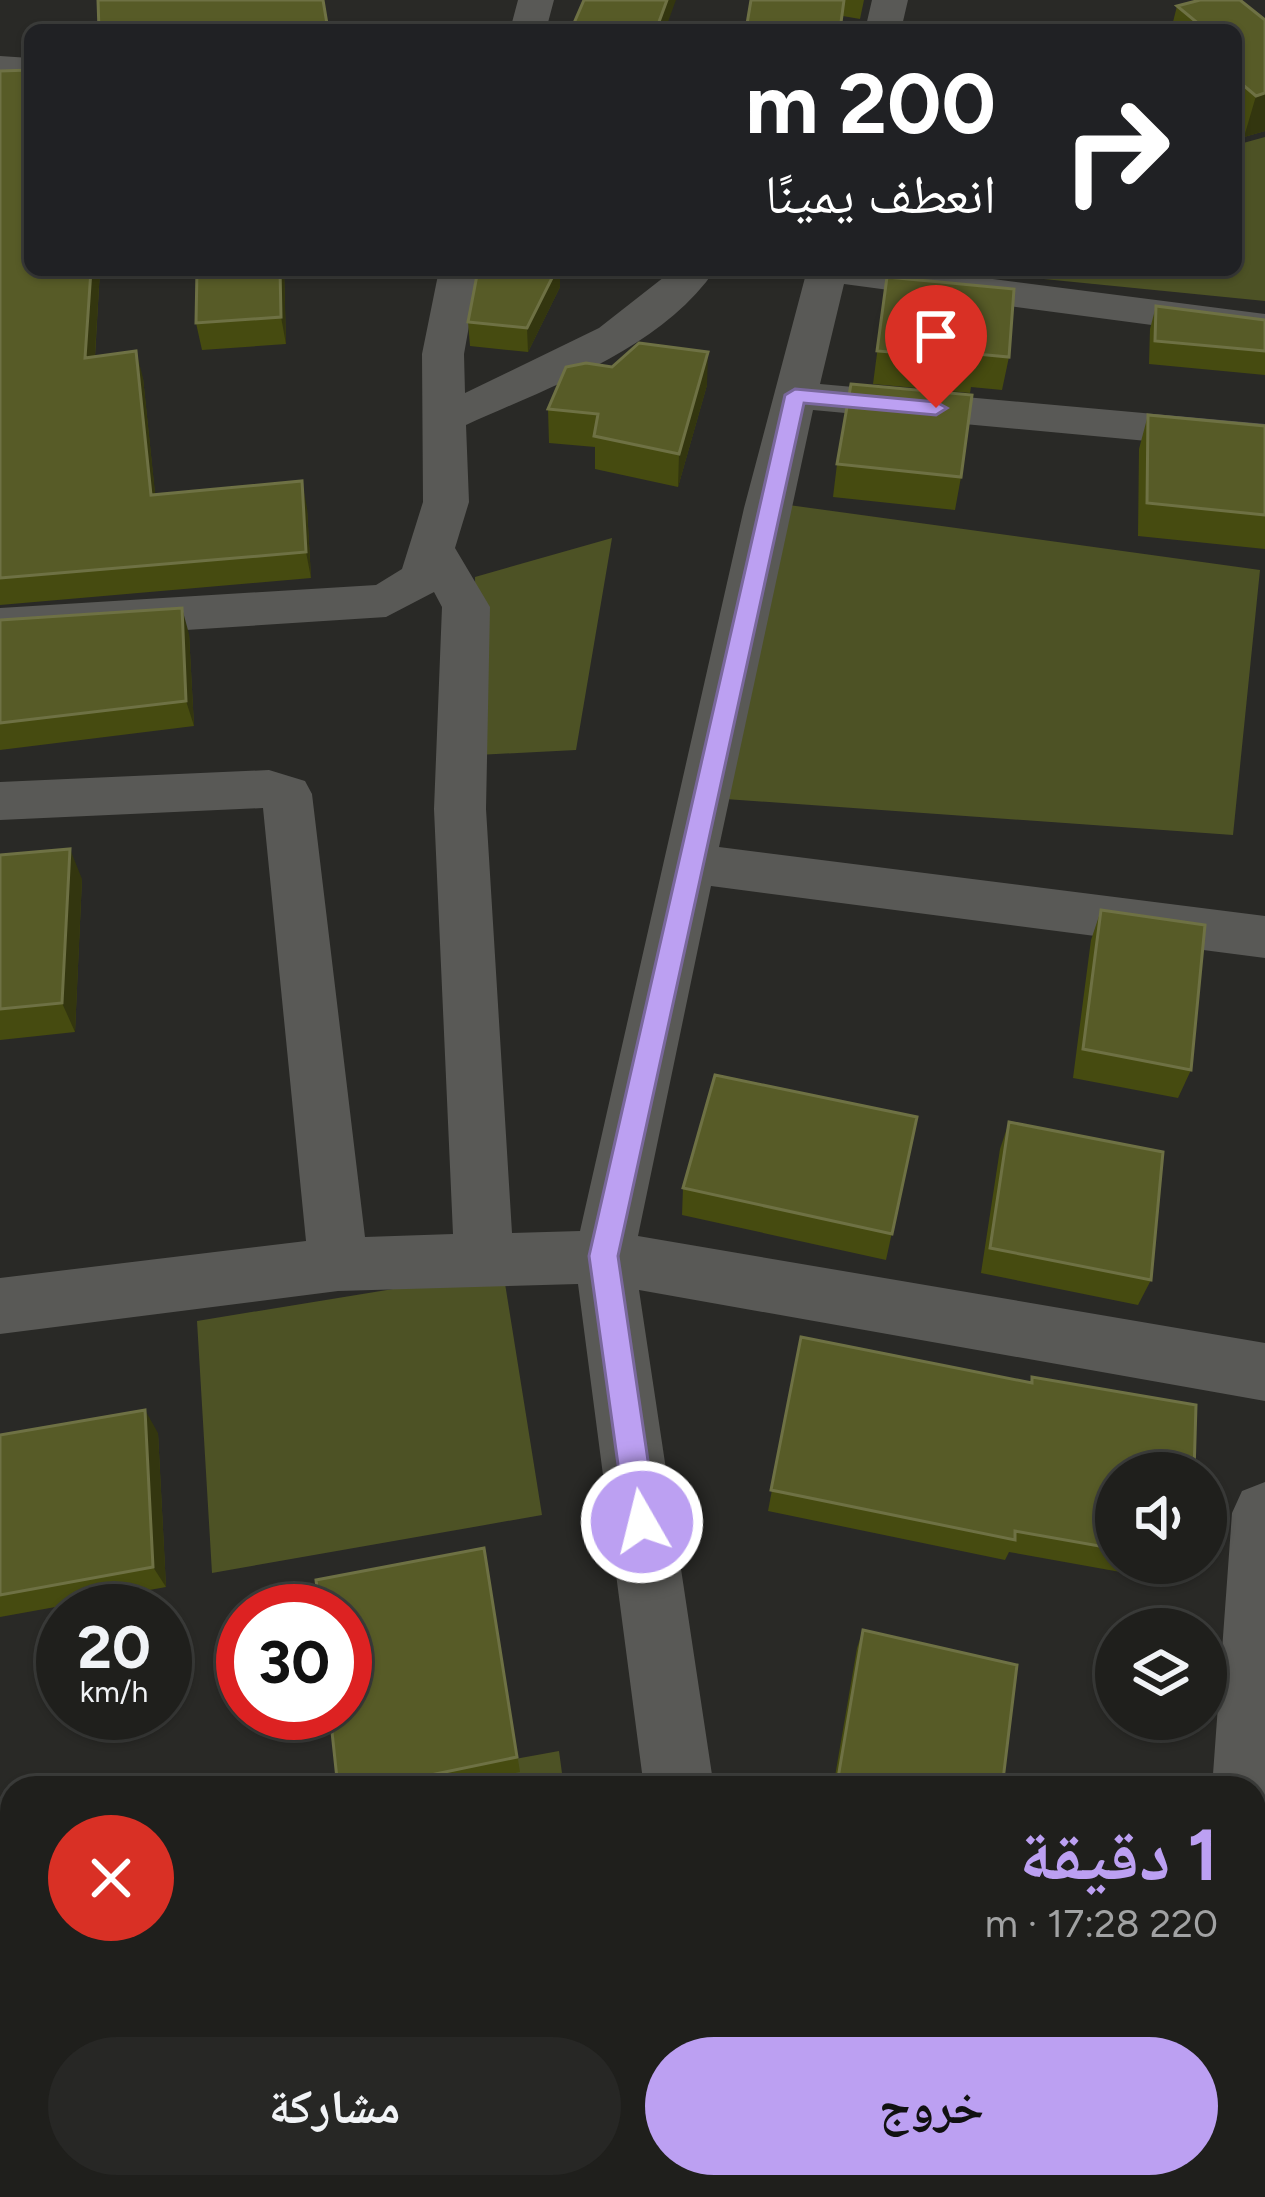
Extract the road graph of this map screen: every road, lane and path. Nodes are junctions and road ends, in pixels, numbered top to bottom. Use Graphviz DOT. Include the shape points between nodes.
graph roads {
  1 [pos="458,276"];
  2 [pos="690,276"];
  3 [pos="826,276"];
  4 [pos="874,276"];
  5 [pos="1265,327"];
  6 [pos="795,395"];
  7 [pos="448,417"];
  8 [pos="1265,438"];
  9 [pos="431,547"];
  10 [pos="0,625"];
  11 [pos="0,801"];
  12 [pos="690,863"];
  13 [pos="1265,937"];
  14 [pos="604,1256"];
  15 [pos="484,1259"];
  16 [pos="338,1264"];
  17 [pos="0,1306"];
  18 [pos="1265,1372"];
  19 [pos="1265,1513"];
  20 [pos="678,1776"];
  21 [pos="1248,1776"];
  1 -- 7 [label="street" via="443,354"];
  2 -- 7 [label="street" via="636,323"];
  3 -- 6 [label="street"];
  4 -- 5 [label="street"];
  6 -- 8 [label="street"];
  6 -- 12 [label="street"];
  7 -- 9 [label="street" via="446,502"];
  9 -- 10 [label="street" via="422,578 386,601"];
  9 -- 15 [label="street" via="466,608 460,809"];
  11 -- 16 [label="street" via="287,794"];
  12 -- 13 [label="street"];
  12 -- 14 [label="street"];
  14 -- 15 [label="street"];
  14 -- 18 [label="street"];
  14 -- 20 [label="street"];
  15 -- 16 [label="street"];
  16 -- 17 [label="street"];
  19 -- 21 [label="street"];
}
